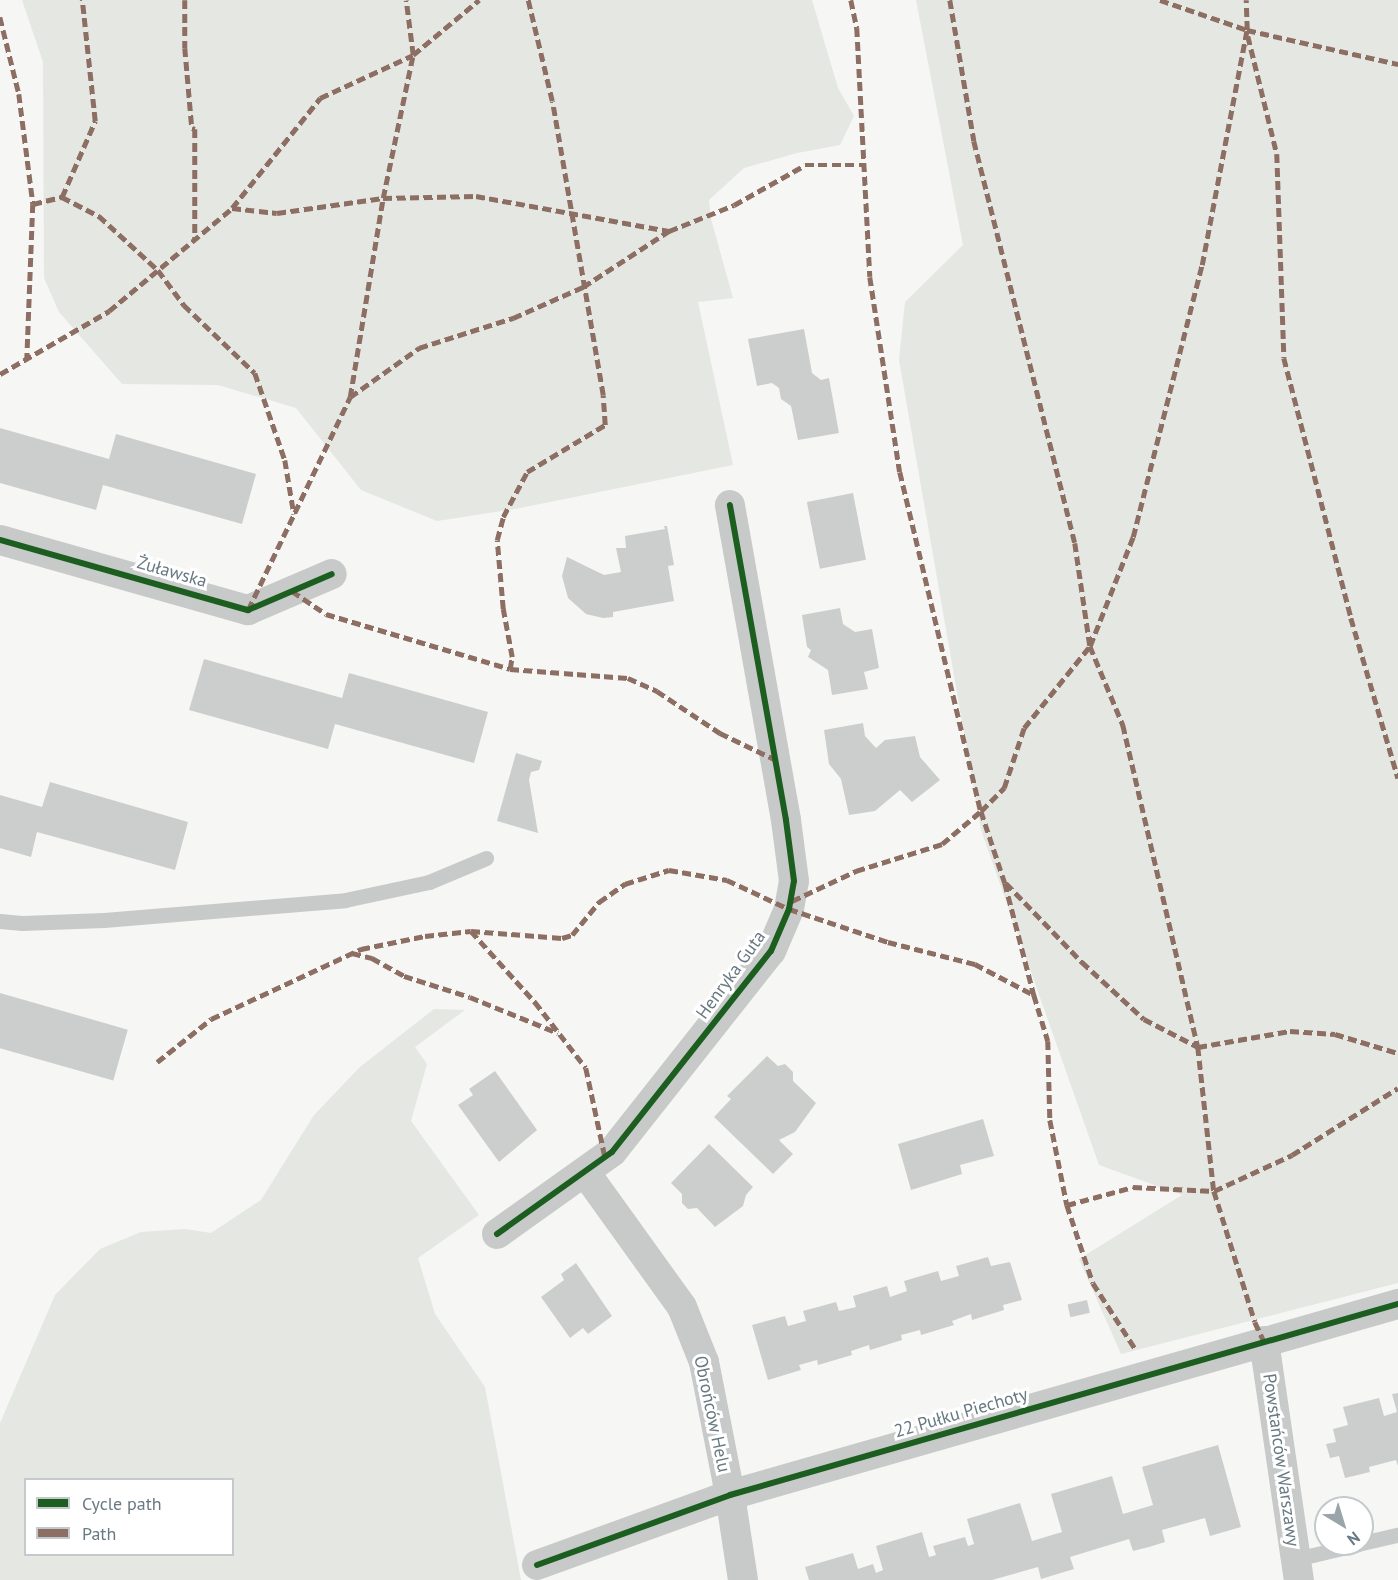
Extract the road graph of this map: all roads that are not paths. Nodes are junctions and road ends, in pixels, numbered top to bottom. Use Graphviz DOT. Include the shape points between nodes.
graph roads {
  1 [pos="730,505"];
  2 [pos="0,540"];
  3 [pos="332,574"];
  4 [pos="486,858"];
  5 [pos="0,921"];
  6 [pos="585,1172"];
  7 [pos="497,1234"];
  8 [pos="1398,1304"];
  9 [pos="1264,1341"];
  10 [pos="730,1495"];
  11 [pos="1398,1535"];
  12 [pos="1374,1541"];
  13 [pos="1330,1556"];
  14 [pos="537,1565"];
  15 [pos="1297,1569"];
  16 [pos="743,1580"];
  1 -- 6 [label="street, Henryka Guta" via="786,820 794,881 792,901 771,951 726,1010 612,1152"];
  2 -- 3 [label="street, Żuławska" via="248,609"];
  4 -- 5 [label="lane" via="429,882 345,900 104,920"];
  6 -- 7 [label="street, Henryka Guta"];
  6 -- 10 [label="street, Obrońców Helu" via="682,1307 704,1362"];
  8 -- 9 [label="street, 22 Pułku Piechoty"];
  9 -- 10 [label="street, 22 Pułku Piechoty"];
  9 -- 15 [label="street, Powstańców Warszawy"];
  10 -- 14 [label="street, 22 Pułku Piechoty"];
  10 -- 16 [label="street, Obrońców Helu"];
  11 -- 12 [label="lane"];
  13 -- 15 [label="lane"];
}
